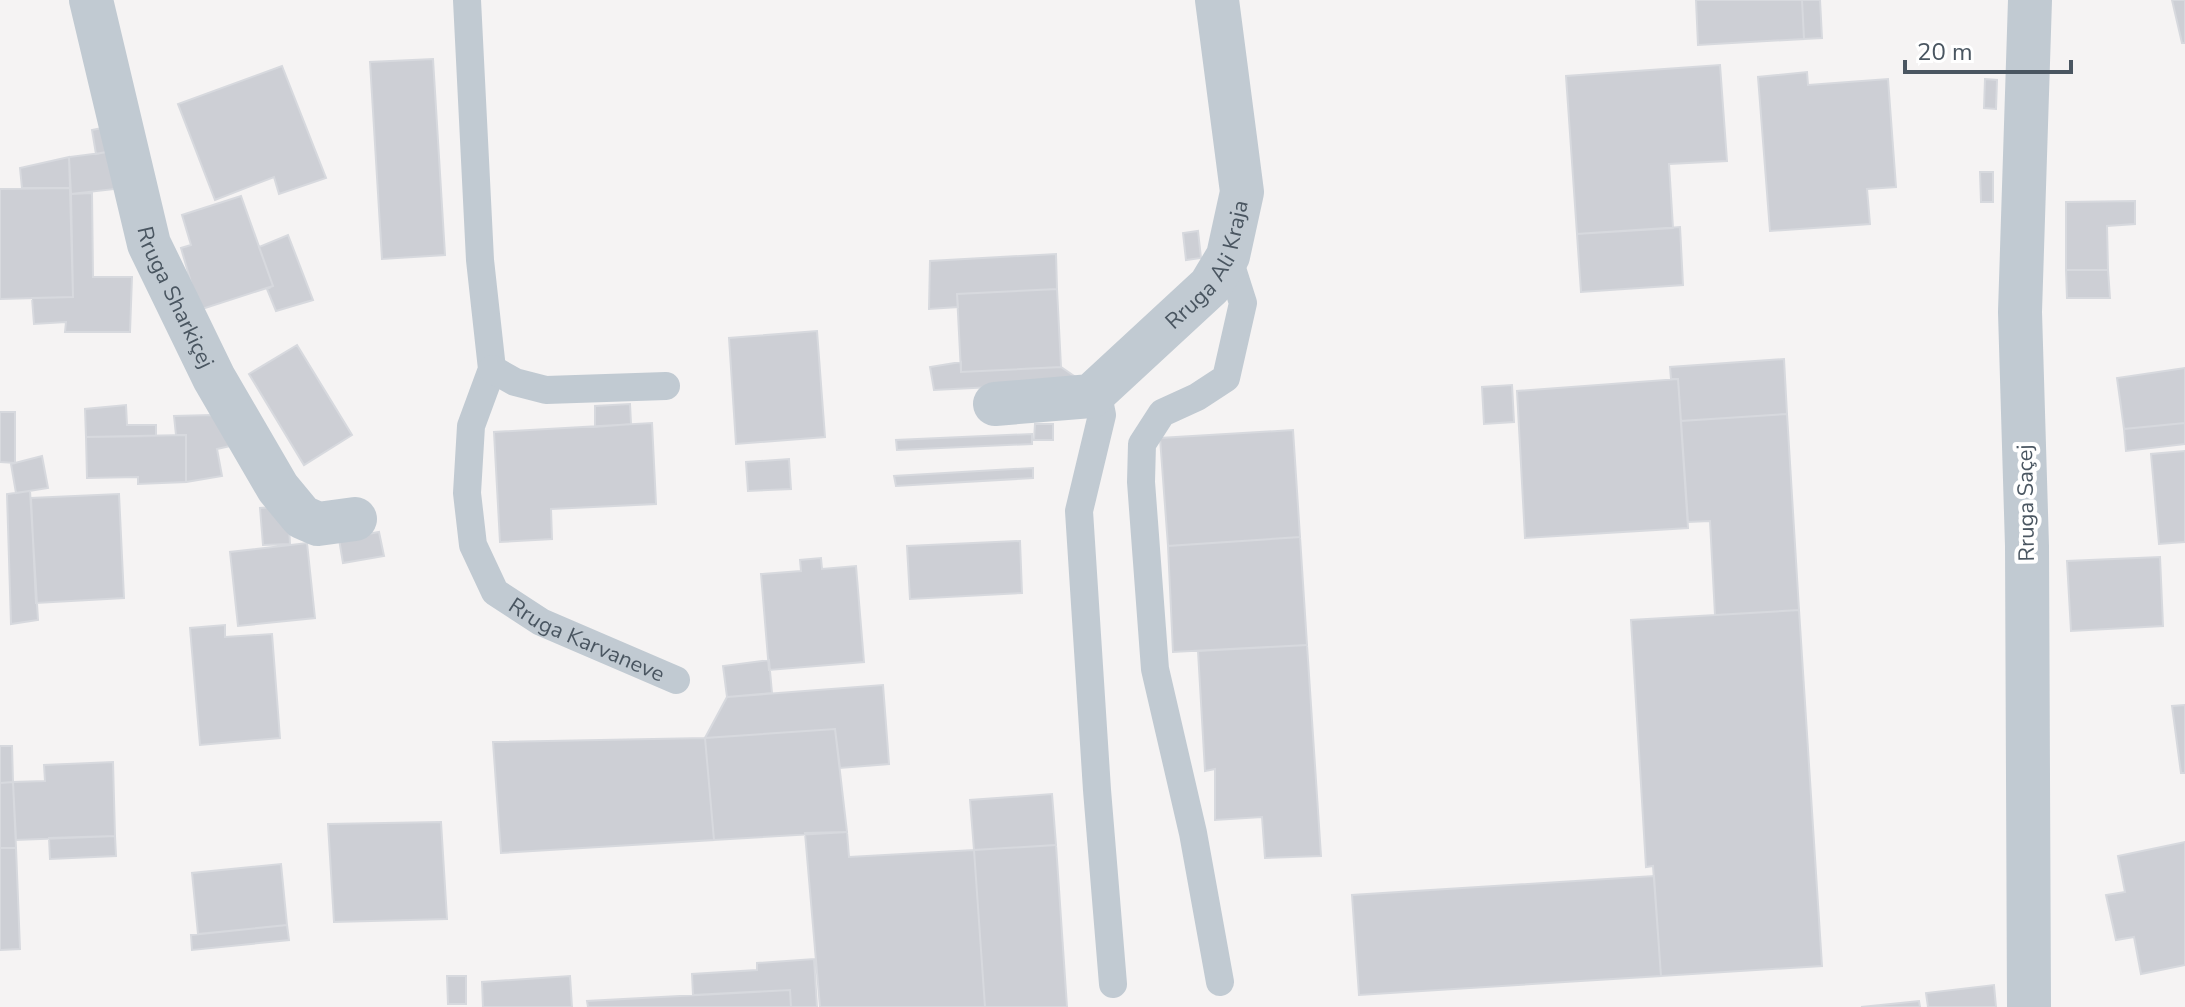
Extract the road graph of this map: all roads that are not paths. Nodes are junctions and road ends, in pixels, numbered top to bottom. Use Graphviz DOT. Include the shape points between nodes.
graph roads {
  1 [pos="91,0"];
  2 [pos="467,0"];
  3 [pos="1217,0"];
  4 [pos="2030,0"];
  5 [pos="1228,256"];
  6 [pos="492,369"];
  7 [pos="666,386"];
  8 [pos="1097,390"];
  9 [pos="995,404"];
  10 [pos="355,519"];
  11 [pos="676,680"];
  12 [pos="1220,982"];
  13 [pos="1113,984"];
  14 [pos="2029,1007"];
  1 -- 10 [label="street, Rruga Sharkiçej" via="149,244 214,378 278,488 302,517 318,524"];
  2 -- 6 [label="lane, Rruga Karvaneve" via="480,260"];
  3 -- 5 [label="street, Rruga Ali Kraja" via="1242,192"];
  4 -- 14 [label="street, Rruga Saçej" via="2020,312"];
  5 -- 8 [label="street, Rruga Ali Kraja" via="1210,286"];
  5 -- 12 [label="lane" via="1243,303 1226,378 1162,413 1142,444 1141,456 1155,669"];
  6 -- 7 [label="lane" via="546,390"];
  6 -- 11 [label="lane, Rruga Karvaneve" via="471,426 467,493 473,545 495,592 541,622"];
  8 -- 9 [label="street, Rruga Ali Kraja" via="1091,396"];
  8 -- 13 [label="lane" via="1102,415 1079,511"];
}
